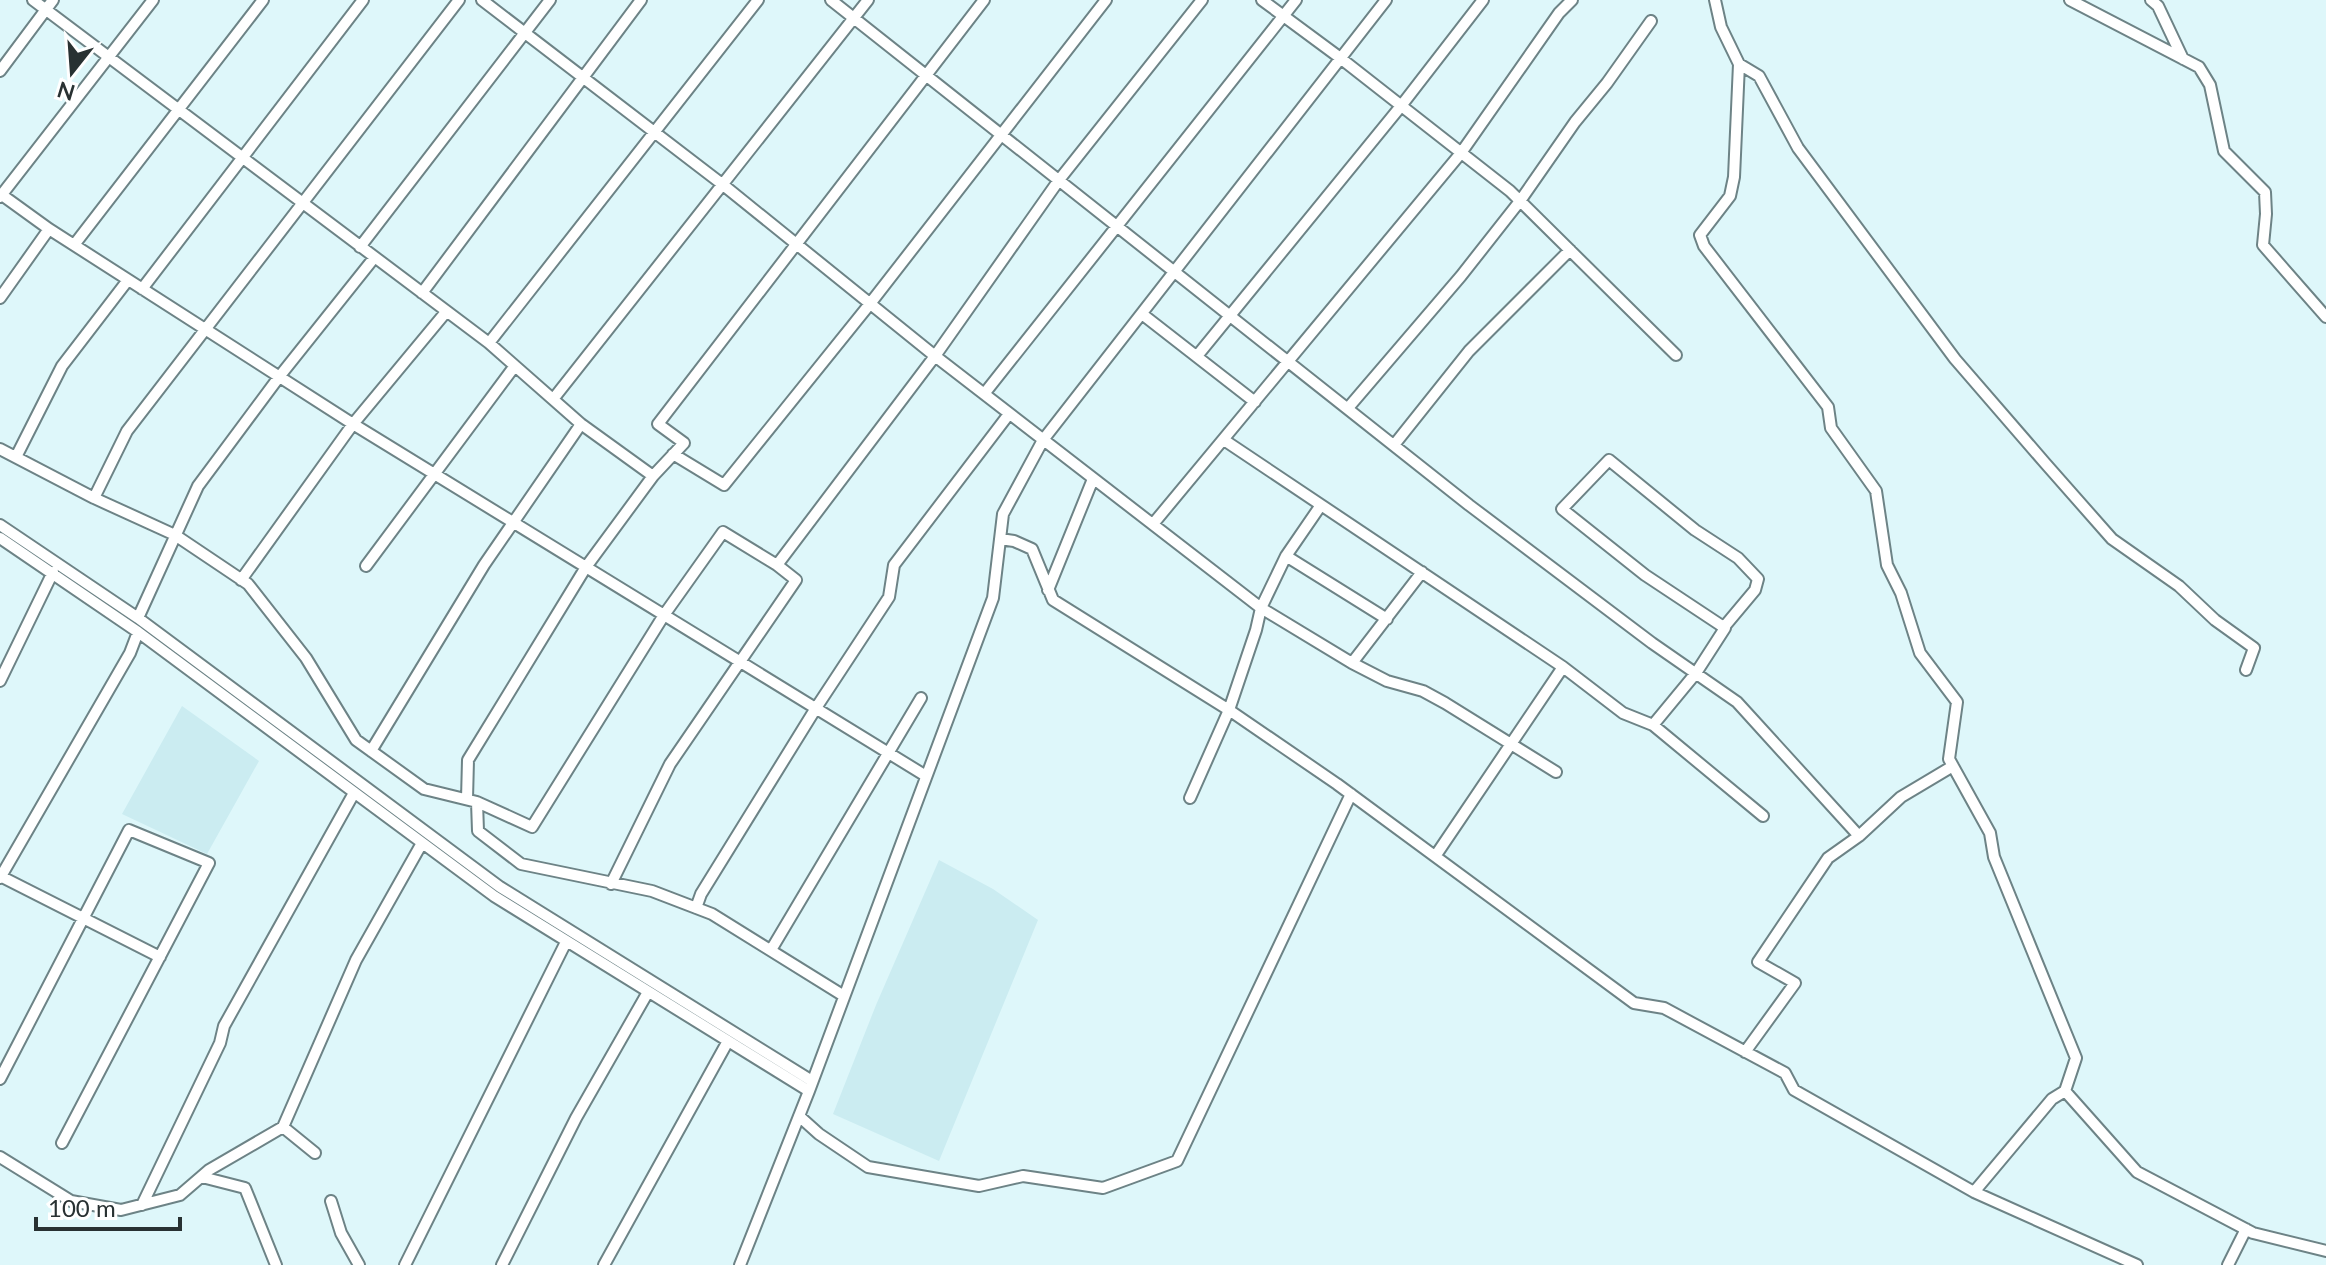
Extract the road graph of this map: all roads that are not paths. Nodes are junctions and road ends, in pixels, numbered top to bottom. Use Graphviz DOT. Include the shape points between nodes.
graph roads {
  1 [pos="33,0"];
  2 [pos="153,0"];
  3 [pos="263,0"];
  4 [pos="363,0"];
  5 [pos="459,0"];
  6 [pos="482,0"];
  7 [pos="550,0"];
  8 [pos="641,0"];
  9 [pos="758,0"];
  10 [pos="831,0"];
  11 [pos="868,0"];
  12 [pos="984,0"];
  13 [pos="1106,0"];
  14 [pos="1202,0"];
  15 [pos="1262,0"];
  16 [pos="1296,0"];
  17 [pos="1386,0"];
  18 [pos="1483,0"];
  19 [pos="1572,0"];
  20 [pos="1715,0"];
  21 [pos="2070,0"];
  22 [pos="2151,0"];
  23 [pos="50,5"];
  24 [pos="1284,16"];
  25 [pos="854,17"];
  26 [pos="1651,21"];
  27 [pos="524,33"];
  28 [pos="1339,57"];
  29 [pos="109,59"];
  30 [pos="2183,59"];
  31 [pos="1739,64"];
  32 [pos="0,71"];
  33 [pos="926,75"];
  34 [pos="584,77"];
  35 [pos="1401,106"];
  36 [pos="179,109"];
  37 [pos="654,133"];
  38 [pos="1002,135"];
  39 [pos="1461,153"];
  40 [pos="243,157"];
  41 [pos="1059,180"];
  42 [pos="722,184"];
  43 [pos="1,196"];
  44 [pos="1520,201"];
  45 [pos="303,202"];
  46 [pos="1118,227"];
  47 [pos="49,229"];
  48 [pos="74,245"];
  49 [pos="798,246"];
  50 [pos="360,247"];
  51 [pos="1570,250"];
  52 [pos="374,258"];
  53 [pos="1175,272"];
  54 [pos="128,280"];
  55 [pos="142,289"];
  56 [pos="422,293"];
  57 [pos="0,298"];
  58 [pos="869,305"];
  59 [pos="446,312"];
  60 [pos="1142,314"];
  61 [pos="1231,316"];
  62 [pos="2326,317"];
  63 [pos="204,329"];
  64 [pos="489,343"];
  65 [pos="1676,355"];
  66 [pos="935,356"];
  67 [pos="1197,356"];
  68 [pos="1289,361"];
  69 [pos="514,367"];
  70 [pos="279,377"];
  71 [pos="984,394"];
  72 [pos="554,398"];
  73 [pos="1255,402"];
  74 [pos="1348,408"];
  75 [pos="1009,414"];
  76 [pos="353,424"];
  77 [pos="581,424"];
  78 [pos="1043,440"];
  79 [pos="1224,440"];
  80 [pos="1394,445"];
  81 [pos="0,449"];
  82 [pos="673,454"];
  83 [pos="16,457"];
  84 [pos="434,474"];
  85 [pos="653,476"];
  86 [pos="1093,479"];
  87 [pos="94,498"];
  88 [pos="1321,505"];
  89 [pos="513,523"];
  90 [pos="1153,524"];
  91 [pos="0,525"];
  92 [pos="175,535"];
  93 [pos="0,538"];
  94 [pos="1000,539"];
  95 [pos="1286,556"];
  96 [pos="777,565"];
  97 [pos="366,566"];
  98 [pos="586,567"];
  99 [pos="53,572"];
  100 [pos="1422,572"];
  101 [pos="241,580"];
  102 [pos="1048,590"];
  103 [pos="1261,608"];
  104 [pos="664,615"];
  105 [pos="138,618"];
  106 [pos="1387,619"];
  107 [pos="1724,627"];
  108 [pos="138,632"];
  109 [pos="740,662"];
  110 [pos="1352,663"];
  111 [pos="1563,667"];
  112 [pos="2246,670"];
  113 [pos="1696,673"];
  114 [pos="0,681"];
  115 [pos="921,698"];
  116 [pos="816,708"];
  117 [pos="1229,710"];
  118 [pos="1653,725"];
  119 [pos="1510,743"];
  120 [pos="371,751"];
  121 [pos="888,753"];
  122 [pos="1953,766"];
  123 [pos="1556,772"];
  124 [pos="926,776"];
  125 [pos="354,793"];
  126 [pos="1351,794"];
  127 [pos="1190,798"];
  128 [pos="472,800"];
  129 [pos="1763,816"];
  130 [pos="1859,836"];
  131 [pos="422,843"];
  132 [pos="1436,855"];
  133 [pos="0,876"];
  134 [pos="611,884"];
  135 [pos="696,908"];
  136 [pos="84,917"];
  137 [pos="566,942"];
  138 [pos="771,950"];
  139 [pos="160,957"];
  140 [pos="648,992"];
  141 [pos="844,996"];
  142 [pos="728,1041"];
  143 [pos="1745,1052"];
  144 [pos="0,1079"];
  145 [pos="810,1086"];
  146 [pos="2065,1091"];
  147 [pos="799,1116"];
  148 [pos="283,1127"];
  149 [pos="62,1143"];
  150 [pos="315,1153"];
  151 [pos="0,1157"];
  152 [pos="202,1177"];
  153 [pos="1974,1192"];
  154 [pos="331,1201"];
  155 [pos="142,1205"];
  156 [pos="2246,1229"];
  157 [pos="2326,1251"];
  158 [pos="276,1265"];
  159 [pos="359,1265"];
  160 [pos="405,1265"];
  161 [pos="502,1265"];
  162 [pos="604,1265"];
  163 [pos="740,1265"];
  164 [pos="2137,1265"];
  165 [pos="2228,1265"];
  1 -- 23 [label="street"];
  2 -- 29 [label="street"];
  3 -- 36 [label="street"];
  4 -- 40 [label="street"];
  5 -- 45 [label="street"];
  6 -- 27 [label="street"];
  7 -- 27 [label="street"];
  8 -- 34 [label="street"];
  9 -- 37 [label="street"];
  10 -- 25 [label="street"];
  11 -- 25 [label="street"];
  12 -- 33 [label="street"];
  13 -- 38 [label="street"];
  14 -- 41 [label="street"];
  15 -- 24 [label="street"];
  16 -- 24 [label="street"];
  17 -- 28 [label="street"];
  18 -- 35 [label="street"];
  19 -- 39 [label="street"];
  20 -- 31 [label="street"];
  21 -- 30 [label="street"];
  22 -- 30 [label="street"];
  23 -- 29 [label="street"];
  23 -- 32 [label="street"];
  24 -- 28 [label="street"];
  24 -- 46 [label="street"];
  25 -- 33 [label="street"];
  25 -- 42 [label="street"];
  26 -- 44 [label="street"];
  27 -- 34 [label="street"];
  27 -- 50 [label="street"];
  28 -- 35 [label="street"];
  28 -- 53 [label="street"];
  29 -- 36 [label="street"];
  29 -- 43 [label="street"];
  30 -- 62 [label="street" via="2199,67 2210,85 2224,151 2265,192 2263,245"];
  31 -- 112 [label="street" via="1759,76 1798,148 1955,359 2112,539 2254,648"];
  31 -- 122 [label="street" via="1730,196 1700,235 1828,407 1831,428 1876,491 1887,565 1920,653 1957,702 1949,759"];
  33 -- 38 [label="street"];
  33 -- 49 [label="street"];
  34 -- 37 [label="street"];
  34 -- 56 [label="street"];
  35 -- 39 [label="street"];
  35 -- 61 [label="street"];
  36 -- 40 [label="street"];
  36 -- 48 [label="street"];
  37 -- 42 [label="street"];
  37 -- 64 [label="street"];
  38 -- 41 [label="street"];
  38 -- 58 [label="street"];
  39 -- 44 [label="street"];
  39 -- 68 [label="street"];
  40 -- 45 [label="street"];
  40 -- 55 [label="street"];
  41 -- 46 [label="street"];
  41 -- 66 [label="street"];
  42 -- 49 [label="street"];
  42 -- 72 [label="street"];
  43 -- 47 [label="street"];
  44 -- 51 [label="street"];
  44 -- 74 [label="street"];
  45 -- 50 [label="street"];
  45 -- 63 [label="street"];
  46 -- 53 [label="street"];
  46 -- 71 [label="street"];
  47 -- 48 [label="street"];
  47 -- 57 [label="street"];
  48 -- 54 [label="street"];
  49 -- 58 [label="street"];
  49 -- 82 [label="street" via="658,424 684,443"];
  50 -- 52 [label="street"];
  51 -- 65 [label="street"];
  51 -- 80 [label="street" via="1469,351"];
  52 -- 56 [label="street"];
  52 -- 70 [label="street"];
  53 -- 60 [label="street"];
  53 -- 61 [label="street"];
  54 -- 55 [label="street"];
  54 -- 83 [label="street" via="62,366"];
  55 -- 63 [label="street"];
  56 -- 59 [label="street"];
  58 -- 66 [label="street"];
  58 -- 82 [label="street" via="724,485"];
  59 -- 64 [label="street"];
  59 -- 76 [label="street"];
  60 -- 67 [label="street"];
  60 -- 78 [label="street"];
  61 -- 67 [label="street"];
  61 -- 68 [label="street"];
  63 -- 70 [label="street"];
  63 -- 87 [label="street" via="127,431"];
  64 -- 69 [label="street"];
  66 -- 71 [label="street"];
  66 -- 96 [label="street"];
  67 -- 73 [label="street"];
  68 -- 73 [label="street"];
  68 -- 74 [label="street"];
  69 -- 72 [label="street"];
  69 -- 84 [label="street"];
  70 -- 76 [label="street"];
  70 -- 92 [label="street" via="198,486"];
  71 -- 75 [label="street"];
  72 -- 77 [label="street"];
  73 -- 79 [label="street"];
  74 -- 80 [label="street"];
  75 -- 78 [label="street"];
  75 -- 116 [label="street" via="894,565 889,597"];
  76 -- 84 [label="street"];
  76 -- 101 [label="street"];
  77 -- 85 [label="street"];
  77 -- 89 [label="street"];
  78 -- 86 [label="street"];
  78 -- 94 [label="street" via="1003,514"];
  79 -- 88 [label="street"];
  79 -- 90 [label="street"];
  80 -- 113 [label="street"];
  81 -- 83 [label="street"];
  82 -- 85 [label="street"];
  83 -- 87 [label="street"];
  84 -- 89 [label="street"];
  84 -- 97 [label="street"];
  85 -- 98 [label="street"];
  86 -- 90 [label="street"];
  86 -- 102 [label="street"];
  87 -- 92 [label="street"];
  88 -- 95 [label="street"];
  88 -- 100 [label="street"];
  89 -- 98 [label="street"];
  89 -- 120 [label="street"];
  90 -- 103 [label="street"];
  91 -- 105 [label="street"];
  92 -- 101 [label="street"];
  92 -- 105 [label="street"];
  93 -- 99 [label="street"];
  94 -- 102 [label="street" via="1032,549"];
  94 -- 124 [label="street" via="993,598"];
  95 -- 103 [label="street"];
  95 -- 106 [label="street"];
  96 -- 104 [label="street" via="723,532"];
  96 -- 109 [label="street" via="796,580"];
  98 -- 104 [label="street"];
  98 -- 128 [label="street" via="468,760"];
  99 -- 108 [label="street"];
  99 -- 114 [label="street"];
  100 -- 106 [label="street"];
  100 -- 111 [label="street"];
  101 -- 120 [label="street" via="306,658 356,740"];
  102 -- 117 [label="street" via="1053,600"];
  103 -- 110 [label="street"];
  103 -- 117 [label="street"];
  104 -- 109 [label="street"];
  104 -- 128 [label="street" via="532,827"];
  105 -- 145 [label="street" via="500,887"];
  106 -- 110 [label="street"];
  107 -- 107 [label="street" via="1645,575 1562,509 1609,460 1758,579"];
  107 -- 113 [label="street"];
  108 -- 125 [label="street"];
  108 -- 133 [label="street"];
  109 -- 116 [label="street"];
  109 -- 134 [label="street" via="670,764"];
  110 -- 119 [label="street" via="1434,697"];
  111 -- 118 [label="street" via="1623,713"];
  111 -- 119 [label="street"];
  113 -- 118 [label="street"];
  113 -- 130 [label="street" via="1737,702"];
  115 -- 121 [label="street"];
  116 -- 121 [label="street"];
  116 -- 135 [label="street"];
  117 -- 126 [label="street"];
  117 -- 127 [label="street"];
  118 -- 129 [label="street"];
  119 -- 123 [label="street"];
  119 -- 132 [label="street"];
  120 -- 128 [label="street" via="424,789"];
  121 -- 124 [label="street"];
  121 -- 138 [label="street"];
  122 -- 130 [label="street" via="1901,797"];
  122 -- 146 [label="street" via="1990,833 1994,857 2076,1058"];
  124 -- 141 [label="street"];
  125 -- 131 [label="street"];
  125 -- 155 [label="street" via="224,1026"];
  126 -- 132 [label="street"];
  126 -- 147 [label="street" via="1177,1161 1103,1188 1023,1176 979,1186 868,1167"];
  128 -- 134 [label="street" via="478,831 521,864"];
  130 -- 143 [label="street" via="1828,858 1758,962 1795,983"];
  131 -- 137 [label="street"];
  131 -- 148 [label="street" via="356,960"];
  132 -- 143 [label="street" via="1634,1003 1664,1008"];
  133 -- 136 [label="street"];
  134 -- 135 [label="street" via="652,891"];
  135 -- 138 [label="street"];
  136 -- 139 [label="street"];
  136 -- 139 [label="street" via="129,830 209,863"];
  136 -- 144 [label="street"];
  137 -- 140 [label="street"];
  137 -- 160 [label="street"];
  138 -- 141 [label="street"];
  139 -- 149 [label="street"];
  140 -- 142 [label="street"];
  140 -- 161 [label="street" via="576,1118"];
  141 -- 145 [label="street"];
  142 -- 145 [label="street"];
  142 -- 162 [label="street"];
  143 -- 153 [label="street" via="1785,1073 1794,1090"];
  145 -- 147 [label="street"];
  146 -- 153 [label="street" via="2052,1099"];
  146 -- 156 [label="street" via="2137,1172"];
  147 -- 163 [label="street"];
  148 -- 150 [label="street"];
  148 -- 152 [label="street"];
  151 -- 155 [label="street" via="71,1201 121,1210"];
  152 -- 155 [label="street" via="180,1195"];
  152 -- 158 [label="street" via="245,1188"];
  153 -- 164 [label="street"];
  154 -- 159 [label="street"];
  156 -- 157 [label="street"];
  156 -- 165 [label="street"];
}
